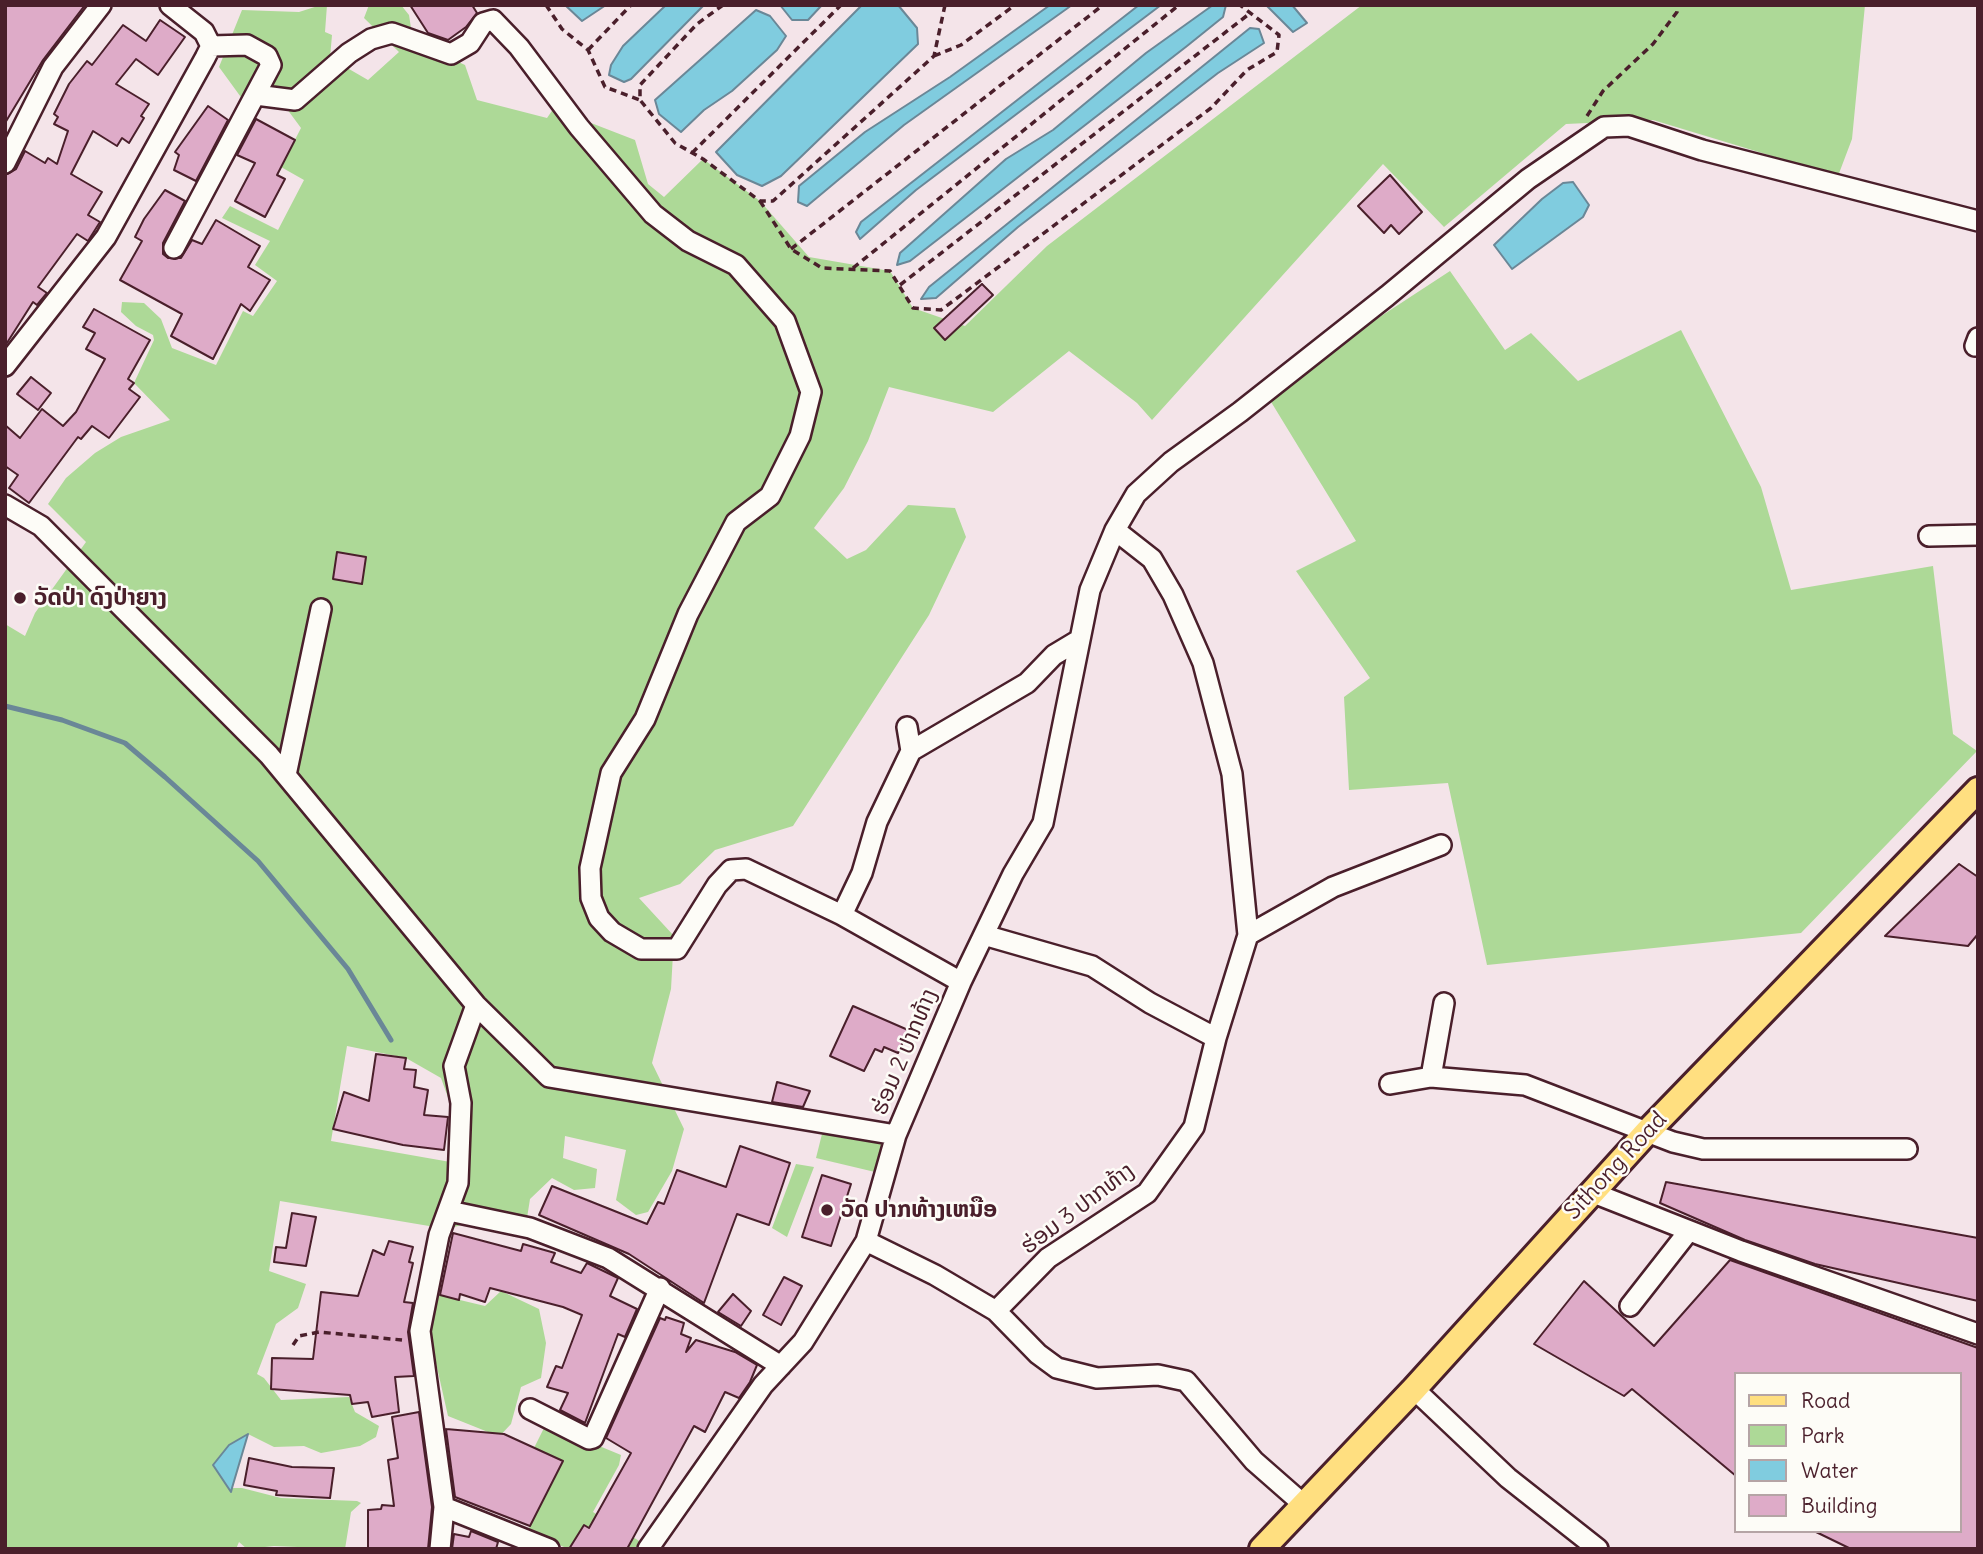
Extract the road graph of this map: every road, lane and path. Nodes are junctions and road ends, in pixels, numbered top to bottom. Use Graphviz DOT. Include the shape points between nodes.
graph roads {
  1 [pos="101,5"];
  2 [pos="170,5"];
  3 [pos="546,5"];
  4 [pos="631,5"];
  5 [pos="723,5"];
  6 [pos="841,5"];
  7 [pos="945,5"];
  8 [pos="1015,5"];
  9 [pos="1103,5"];
  10 [pos="1179,5"];
  11 [pos="1240,5"];
  12 [pos="1678,5"];
  13 [pos="1249,13"];
  14 [pos="211,46"];
  15 [pos="588,50"];
  16 [pos="934,57"];
  17 [pos="256,95"];
  18 [pos="640,100"];
  19 [pos="1587,138"];
  20 [pos="692,153"];
  21 [pos="5,163"];
  22 [pos="760,201"];
  23 [pos="1978,221"];
  24 [pos="173,248"];
  25 [pos="791,249"];
  26 [pos="853,269"];
  27 [pos="900,285"];
  28 [pos="9,353"];
  29 [pos="5,505"];
  30 [pos="1115,530"];
  31 [pos="1978,535"];
  32 [pos="1928,536"];
  33 [pos="321,609"];
  34 [pos="1079,640"];
  35 [pos="907,727"];
  36 [pos="911,751"];
  37 [pos="286,775"];
  38 [pos="1978,790"];
  39 [pos="1441,845"];
  40 [pos="842,915"];
  41 [pos="984,935"];
  42 [pos="1248,935"];
  43 [pos="961,982"];
  44 [pos="1444,1003"];
  45 [pos="476,1005"];
  46 [pos="1216,1038"];
  47 [pos="1431,1077"];
  48 [pos="1390,1084"];
  49 [pos="1648,1131"];
  50 [pos="896,1135"];
  51 [pos="1908,1149"];
  52 [pos="1591,1192"];
  53 [pos="449,1211"];
  54 [pos="1688,1232"];
  55 [pos="866,1241"];
  56 [pos="660,1288"];
  57 [pos="1630,1306"];
  58 [pos="996,1311"];
  59 [pos="1978,1334"];
  60 [pos="422,1342"];
  61 [pos="293,1345"];
  62 [pos="781,1366"];
  63 [pos="1414,1389"];
  64 [pos="530,1409"];
  65 [pos="1303,1504"];
  66 [pos="444,1507"];
  67 [pos="440,1549"];
  68 [pos="549,1549"];
  69 [pos="648,1549"];
  70 [pos="1262,1549"];
  71 [pos="1598,1549"];
  1 -- 21 [label="street" via="53,67"];
  2 -- 14 [label="street" via="204,32"];
  3 -- 15 [label="path" via="562,29"];
  4 -- 15 [label="path"];
  5 -- 18 [label="path" via="697,24 640,85"];
  6 -- 20 [label="path"];
  7 -- 16 [label="path"];
  8 -- 16 [label="path" via="961,45"];
  9 -- 25 [label="path"];
  10 -- 26 [label="path"];
  11 -- 13 [label="path"];
  12 -- 19 [label="path" via="1653,44 1603,91 1587,114"];
  13 -- 27 [label="path"];
  13 -- 27 [label="path" via="1279,35 1277,52 1247,69 1210,108 941,310 913,307"];
  14 -- 17 [label="street" via="247,45 267,56 271,65"];
  14 -- 28 [label="street" via="106,237"];
  15 -- 18 [label="path" via="604,87"];
  16 -- 22 [label="path" via="773,201"];
  17 -- 24 [label="street"];
  17 -- 40 [label="street" via="295,100 349,53 392,33 451,54 470,43 483,23 494,20 653,214 688,241 736,265 785,321 811,391 800,436 770,496 736,522 688,614 645,719 611,773 590,868 591,898 599,918 612,932 641,949 677,949 731,870 746,869"];
  18 -- 20 [label="path" via="675,143"];
  19 -- 23 [label="street, ຮ່ອມ 2 ປາກທ້າງ" via="1604,127 1629,126 1702,150"];
  19 -- 30 [label="street, ຮ່ອມ 2 ປາກທ້າງ" via="1528,178 1376,304 1171,462 1136,494"];
  20 -- 22 [label="path"];
  22 -- 25 [label="path"];
  25 -- 26 [label="path" via="822,268"];
  26 -- 27 [label="path" via="890,271"];
  29 -- 37 [label="street" via="41,526"];
  30 -- 34 [label="street, ຮ່ອມ 2 ປາກທ້າງ" via="1090,590"];
  30 -- 42 [label="street, ຮ່ອມ 3 ປາກທ້າງ" via="1152,559 1174,595 1203,663 1232,774"];
  31 -- 32 [label="street"];
  33 -- 37 [label="street"];
  34 -- 36 [label="street" via="1054,655 1027,684"];
  34 -- 41 [label="street, ຮ່ອມ 2 ປາກທ້າງ" via="1043,823"];
  35 -- 36 [label="street"];
  36 -- 40 [label="street" via="877,822 862,873"];
  37 -- 45 [label="street"];
  38 -- 49 [label="main road, Sithong Road"];
  39 -- 42 [label="street" via="1333,887"];
  40 -- 43 [label="street"];
  41 -- 43 [label="street, ຮ່ອມ 2 ປາກທ້າງ"];
  41 -- 46 [label="street" via="1092,966"];
  42 -- 46 [label="street, ຮ່ອມ 3 ປາກທ້າງ"];
  43 -- 50 [label="street, ຮ່ອມ 2 ປາກທ້າງ"];
  44 -- 47 [label="street"];
  45 -- 50 [label="street" via="549,1077"];
  45 -- 53 [label="street" via="454,1066 461,1103 458,1183"];
  46 -- 58 [label="street, ຮ່ອມ 3 ປາກທ້າງ" via="1194,1127 1147,1193 1048,1258"];
  47 -- 48 [label="street"];
  47 -- 49 [label="street" via="1525,1085"];
  49 -- 51 [label="street" via="1703,1149"];
  49 -- 52 [label="main road, Sithong Road"];
  50 -- 55 [label="street, ຮ່ອມ 2 ປາກທ້າງ"];
  52 -- 54 [label="street"];
  52 -- 63 [label="main road, Sithong Road"];
  53 -- 56 [label="street" via="530,1228 608,1258"];
  53 -- 60 [label="street" via="439,1236 420,1331"];
  54 -- 57 [label="street"];
  54 -- 59 [label="street"];
  55 -- 58 [label="street"];
  55 -- 62 [label="street, ຮ່ອມ 2 ປາກທ້າງ" via="803,1342"];
  56 -- 62 [label="street"];
  56 -- 64 [label="street" via="593,1438"];
  58 -- 65 [label="street" via="1057,1368 1097,1378 1158,1375 1186,1381 1254,1461"];
  60 -- 61 [label="path" via="319,1332 299,1336"];
  60 -- 66 [label="street"];
  62 -- 69 [label="street, ຮ່ອມ 2 ປາກທ້າງ"];
  63 -- 65 [label="main road, Sithong Road"];
  63 -- 71 [label="street" via="1508,1478"];
  65 -- 70 [label="main road, Sithong Road"];
  66 -- 67 [label="street"];
  66 -- 68 [label="street"];
}
